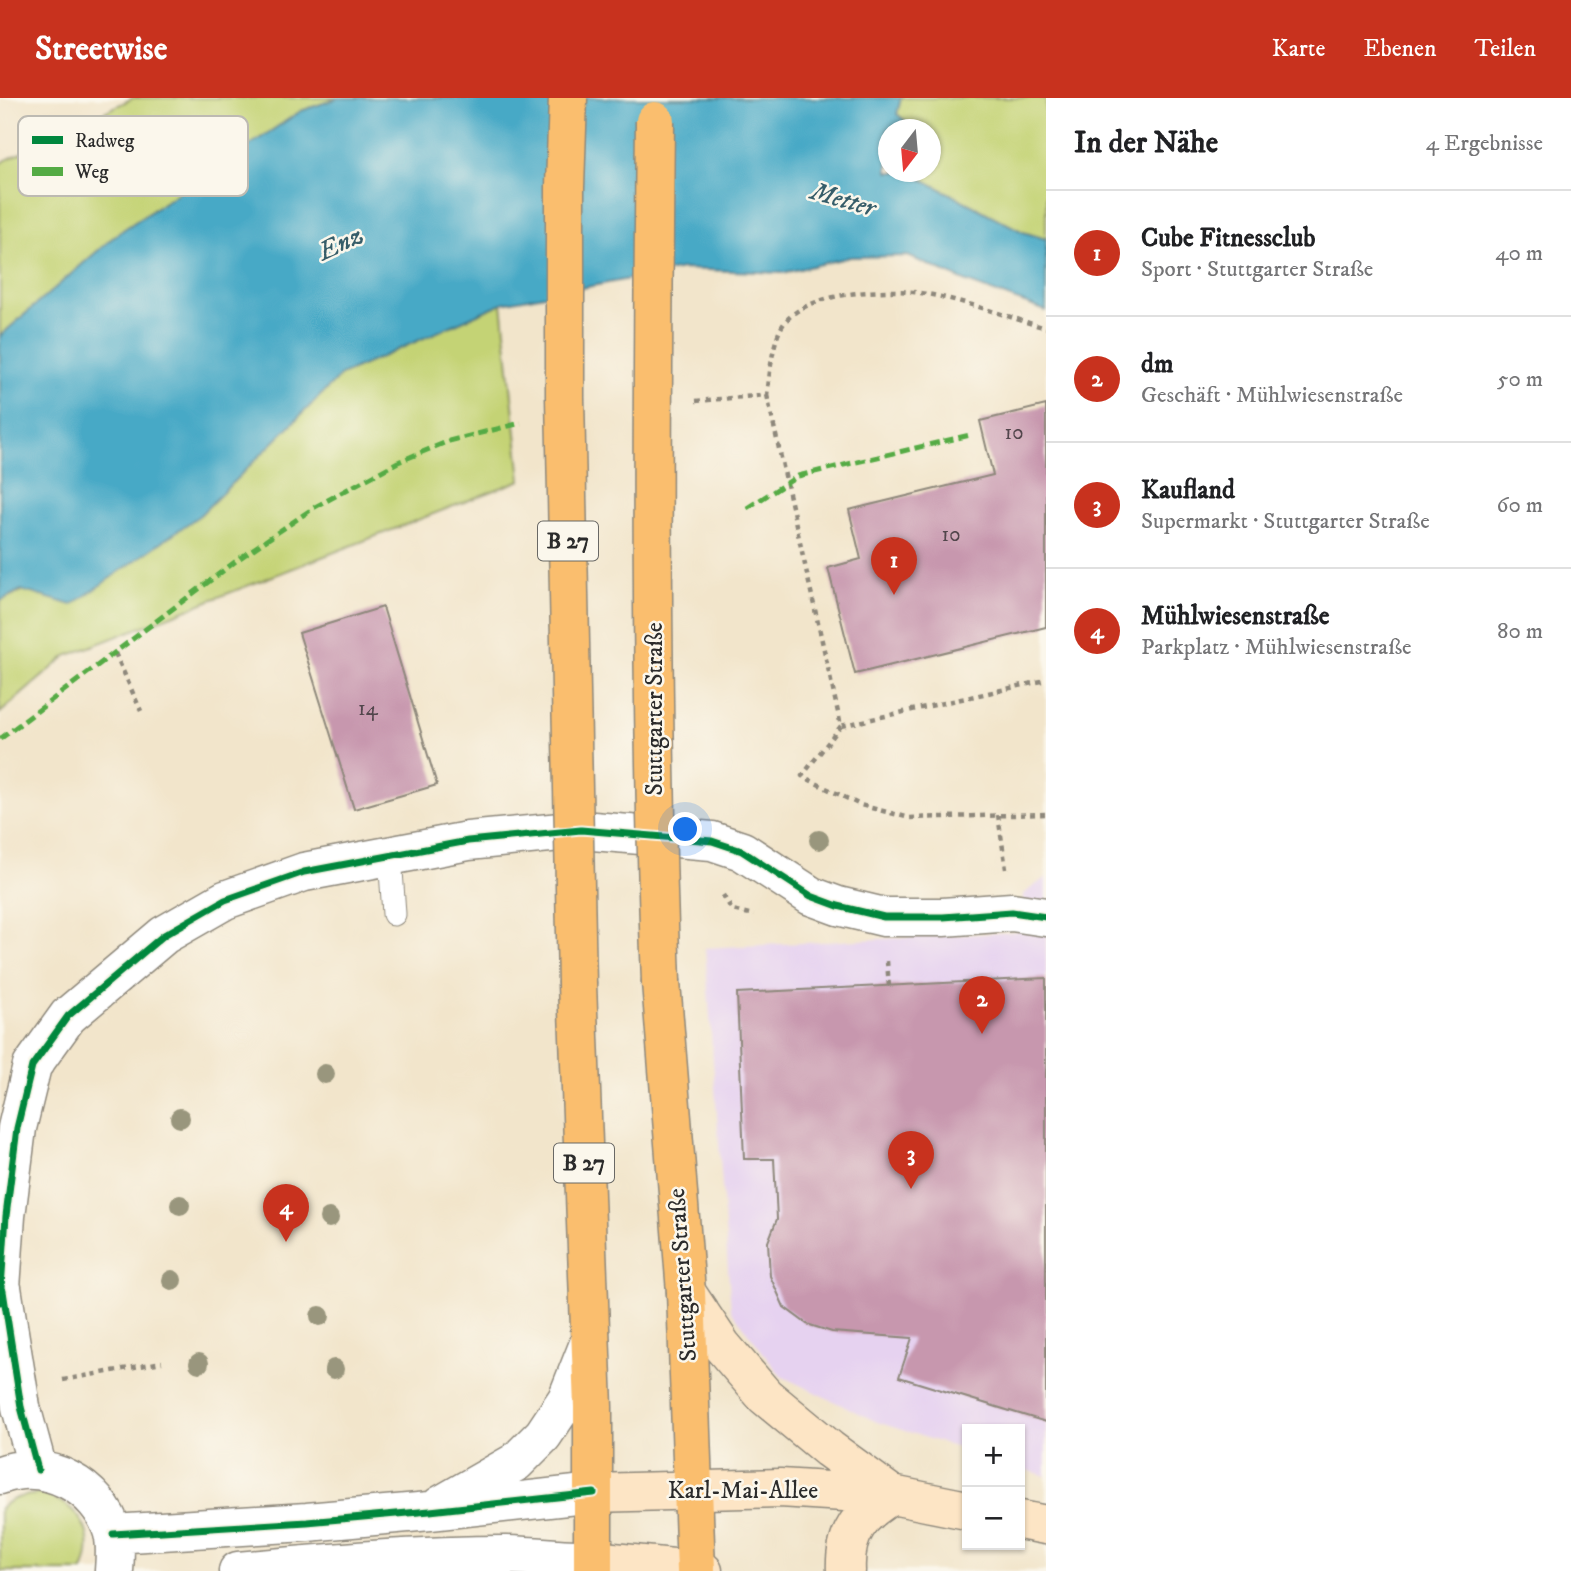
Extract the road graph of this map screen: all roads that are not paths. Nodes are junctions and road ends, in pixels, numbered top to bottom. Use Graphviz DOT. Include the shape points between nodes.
graph roads {
  1 [pos="568,98"];
  2 [pos="655,98"];
  3 [pos="390,856"];
  4 [pos="394,914"];
  5 [pos="1029,914"];
  6 [pos="686,1292"];
  7 [pos="1,1295"];
  8 [pos="590,1341"];
  9 [pos="38,1470"];
  10 [pos="0,1475"];
  11 [pos="695,1490"];
  12 [pos="594,1493"];
  13 [pos="892,1495"];
  14 [pos="962,1509"];
  15 [pos="430,1511"];
  16 [pos="1025,1521"];
  17 [pos="1046,1525"];
  18 [pos="114,1553"];
  19 [pos="479,1563"];
  20 [pos="593,1565"];
  21 [pos="238,1571"];
  22 [pos="696,1571"];
  23 [pos="703,1571"];
  24 [pos="846,1571"];
  1 -- 8 [label="main road, B 27, bridge" via="565,397 577,984"];
  2 -- 6 [label="main road, Stuttgarter Straße, bridge" via="656,858 661,982"];
  3 -- 4 [label="lane"];
  3 -- 5 [label="street" via="468,841 581,830 693,838 742,850 811,896 884,917"];
  3 -- 7 [label="street" via="304,872 225,900 164,935 68,1016 32,1066 6,1216"];
  6 -- 11 [label="main road, Stuttgarter Straße"];
  6 -- 13 [label="main road, Karl-Mai-Allee" via="722,1346 765,1396"];
  7 -- 9 [label="street" via="21,1407"];
  8 -- 12 [label="main road, B 27"];
  8 -- 15 [label="street" via="567,1399 543,1435 516,1462"];
  9 -- 10 [label="street"];
  9 -- 18 [label="street" via="63,1476 85,1490 103,1510"];
  11 -- 12 [label="main road, Karl-Mai-Allee"];
  11 -- 13 [label="main road, Karl-Mai-Allee" via="780,1488"];
  11 -- 22 [label="main road, Stuttgarter Straße"];
  12 -- 15 [label="street"];
  12 -- 20 [label="main road, B 27"];
  13 -- 14 [label="main road, Karl-Mai-Allee"];
  13 -- 24 [label="main road" via="872,1506 857,1522 848,1546"];
  15 -- 18 [label="street" via="307,1522"];
  16 -- 17 [label="main road"];
  19 -- 20 [label="street" via="509,1555"];
  19 -- 21 [label="street" via="366,1560"];
  20 -- 22 [label="main road"];
  22 -- 23 [label="main road"];
}
